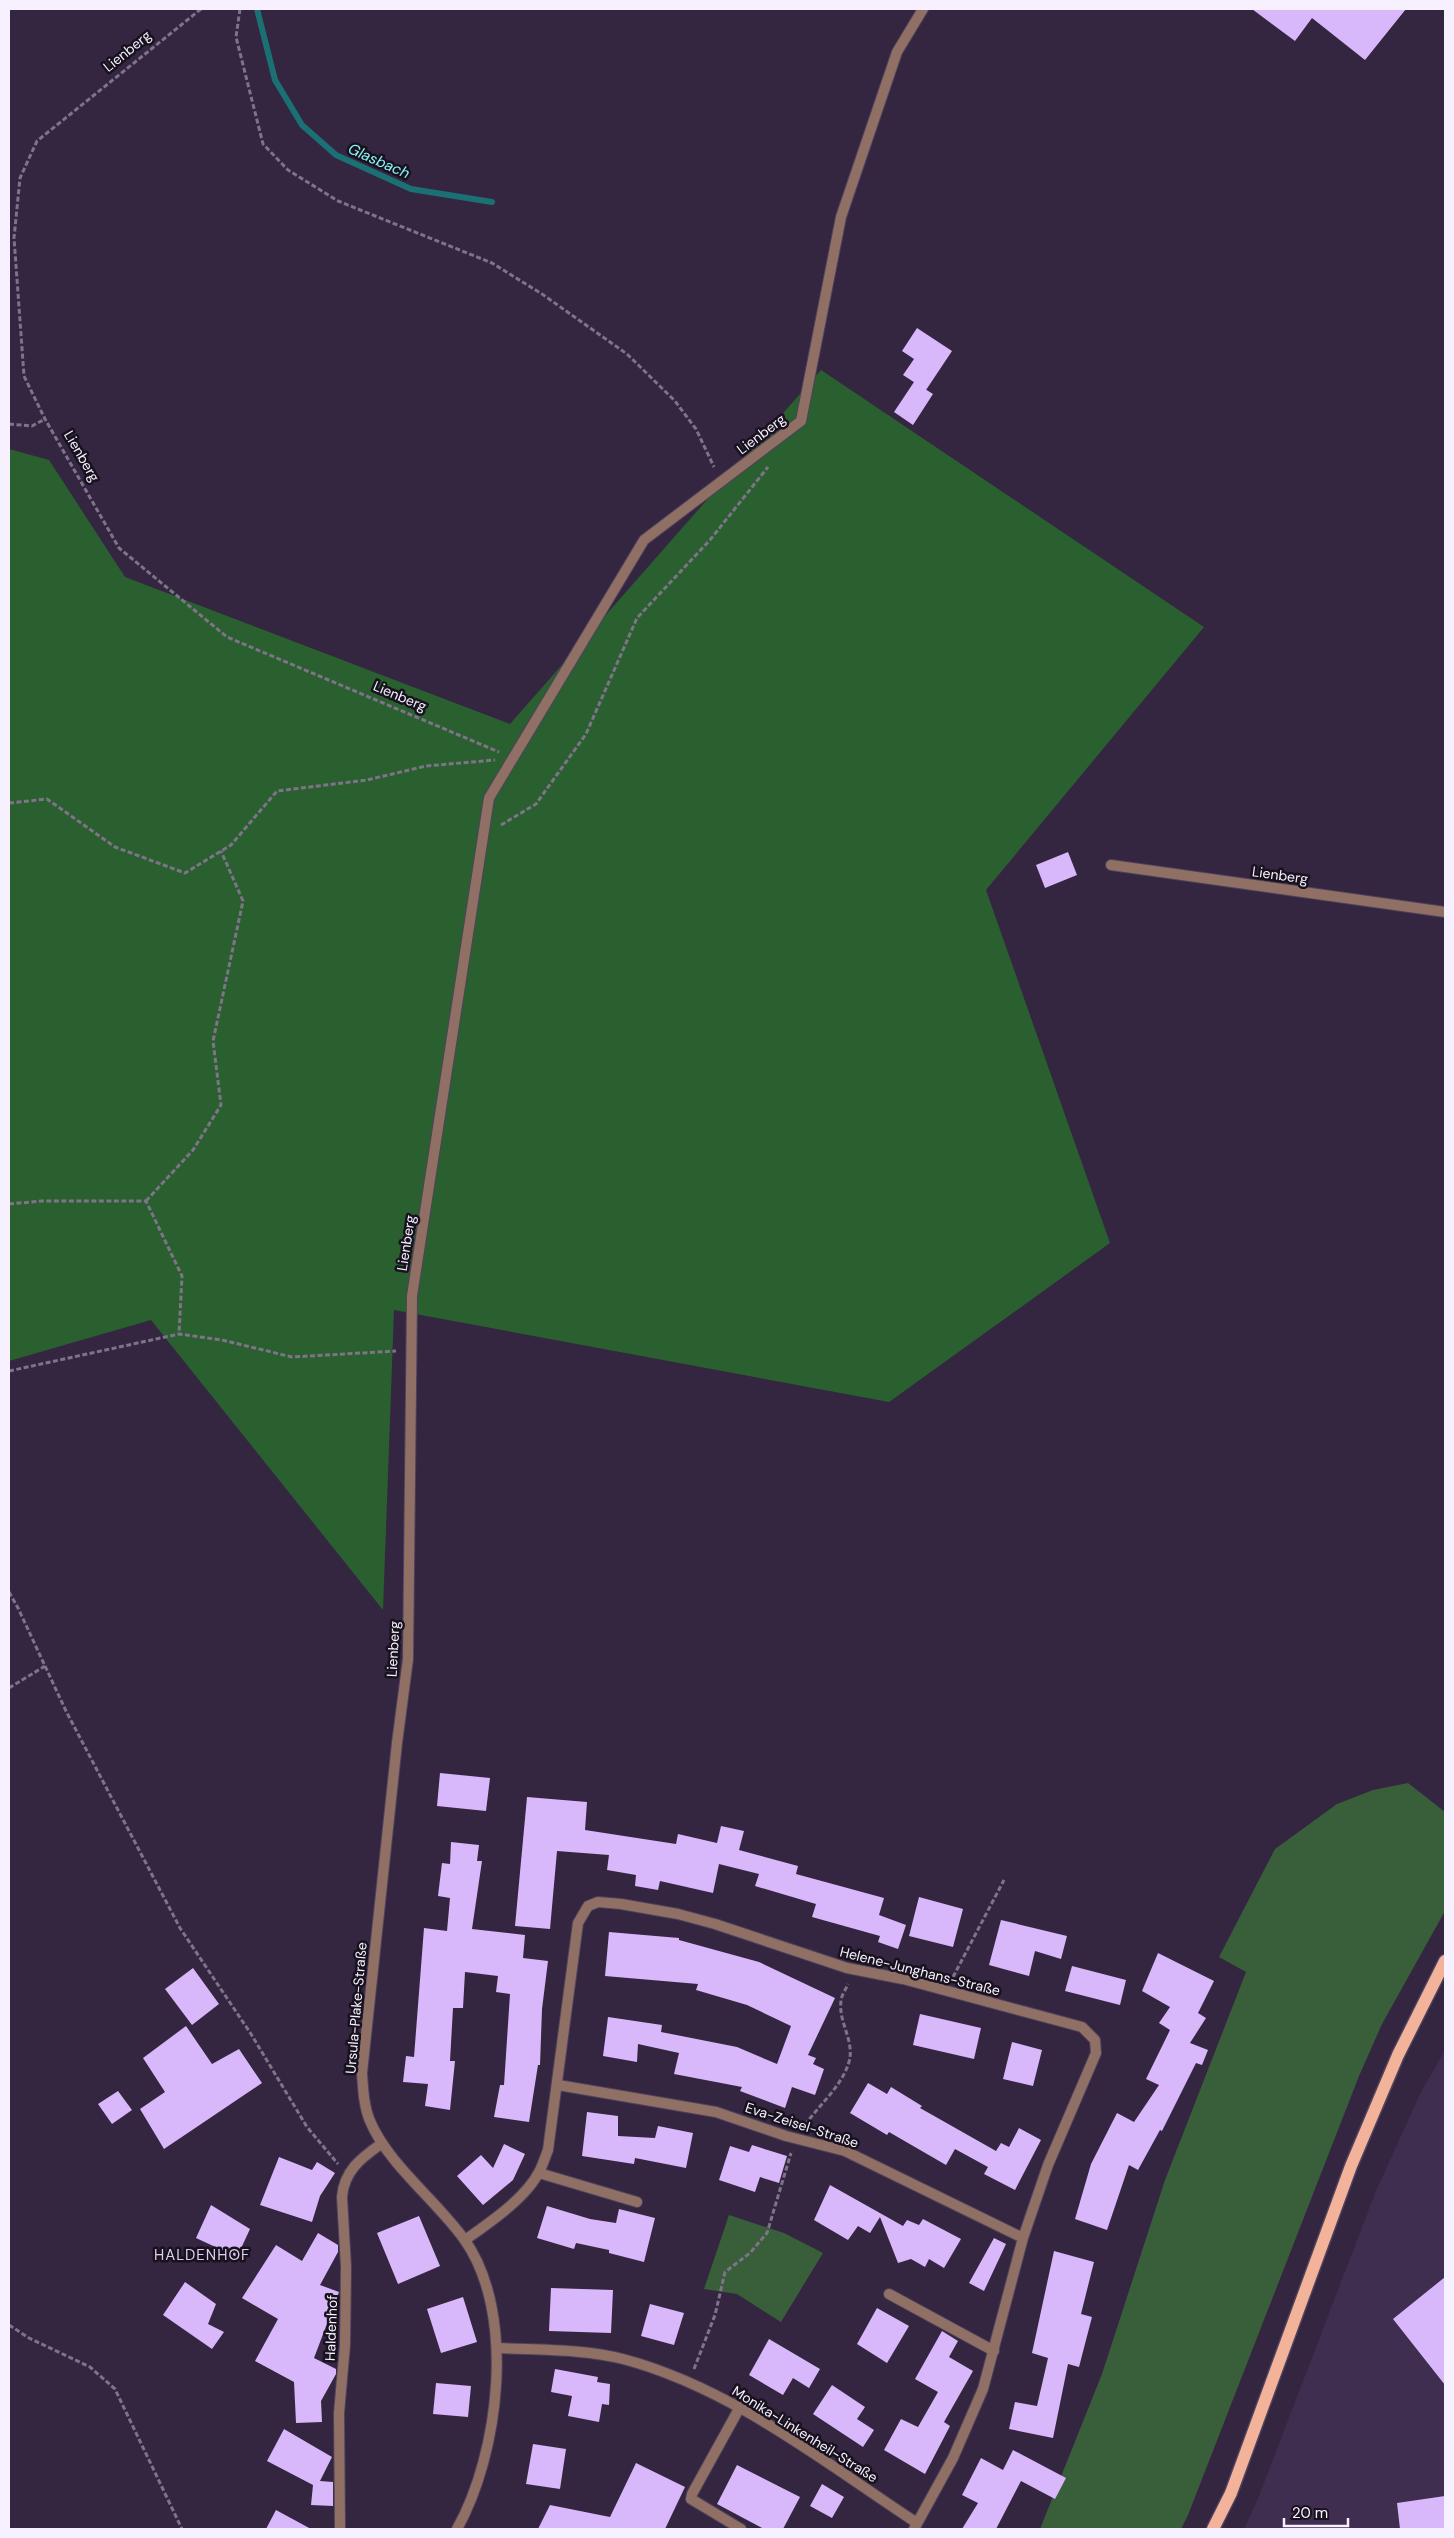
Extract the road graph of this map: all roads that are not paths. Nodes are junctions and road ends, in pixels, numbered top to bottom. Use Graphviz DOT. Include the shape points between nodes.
graph roads {
  1 [pos="923,9"];
  2 [pos="1111,865"];
  3 [pos="1445,912"];
  4 [pos="397,1743"];
  5 [pos="1445,1961"];
  6 [pos="558,2084"];
  7 [pos="381,2144"];
  8 [pos="539,2173"];
  9 [pos="637,2202"];
  10 [pos="1023,2238"];
  11 [pos="465,2240"];
  12 [pos="889,2294"];
  13 [pos="498,2348"];
  14 [pos="994,2351"];
  15 [pos="740,2407"];
  16 [pos="915,2526"];
  17 [pos="340,2529"];
  18 [pos="457,2529"];
  19 [pos="741,2529"];
  20 [pos="1212,2529"];
  1 -- 4 [label="street, Lienberg" via="896,52 841,217 801,421 644,540 489,798 412,1296 408,1659"];
  2 -- 3 [label="street, Lienberg"];
  4 -- 7 [label="street, Ursula-Plake-Straße" via="362,2073 369,2119"];
  5 -- 20 [label="main road" via="1398,2055 1351,2166 1230,2492"];
  6 -- 8 [label="street, Helene-Junghans-Straße" via="548,2150"];
  6 -- 10 [label="street, Eva-Zeisel-Straße" via="716,2112 845,2151"];
  6 -- 10 [label="street, Helene-Junghans-Straße" via="578,1923 582,1912 598,1902 678,1914 855,1970 1071,2023 1089,2032 1097,2046 1048,2165"];
  7 -- 11 [label="street, Ursula-Plake-Straße"];
  7 -- 17 [label="street, Haldenhof" via="363,2156 347,2175 342,2197 346,2267 340,2413"];
  8 -- 9 [label="street"];
  8 -- 11 [label="street, Helene-Junghans-Straße" via="508,2207"];
  10 -- 14 [label="street, Helene-Junghans-Straße"];
  11 -- 13 [label="street, Ursula-Plake-Straße" via="484,2278 495,2314"];
  12 -- 14 [label="street"];
  13 -- 15 [label="street, Monika-Linkenheil-Straße" via="588,2353 622,2359 690,2381"];
  13 -- 18 [label="street, Ursula-Plake-Straße" via="496,2389 482,2471"];
  14 -- 16 [label="street, Helene-Junghans-Straße" via="983,2389 953,2458"];
  15 -- 16 [label="street, Monika-Linkenheil-Straße"];
  15 -- 19 [label="street" via="691,2499"];
}
